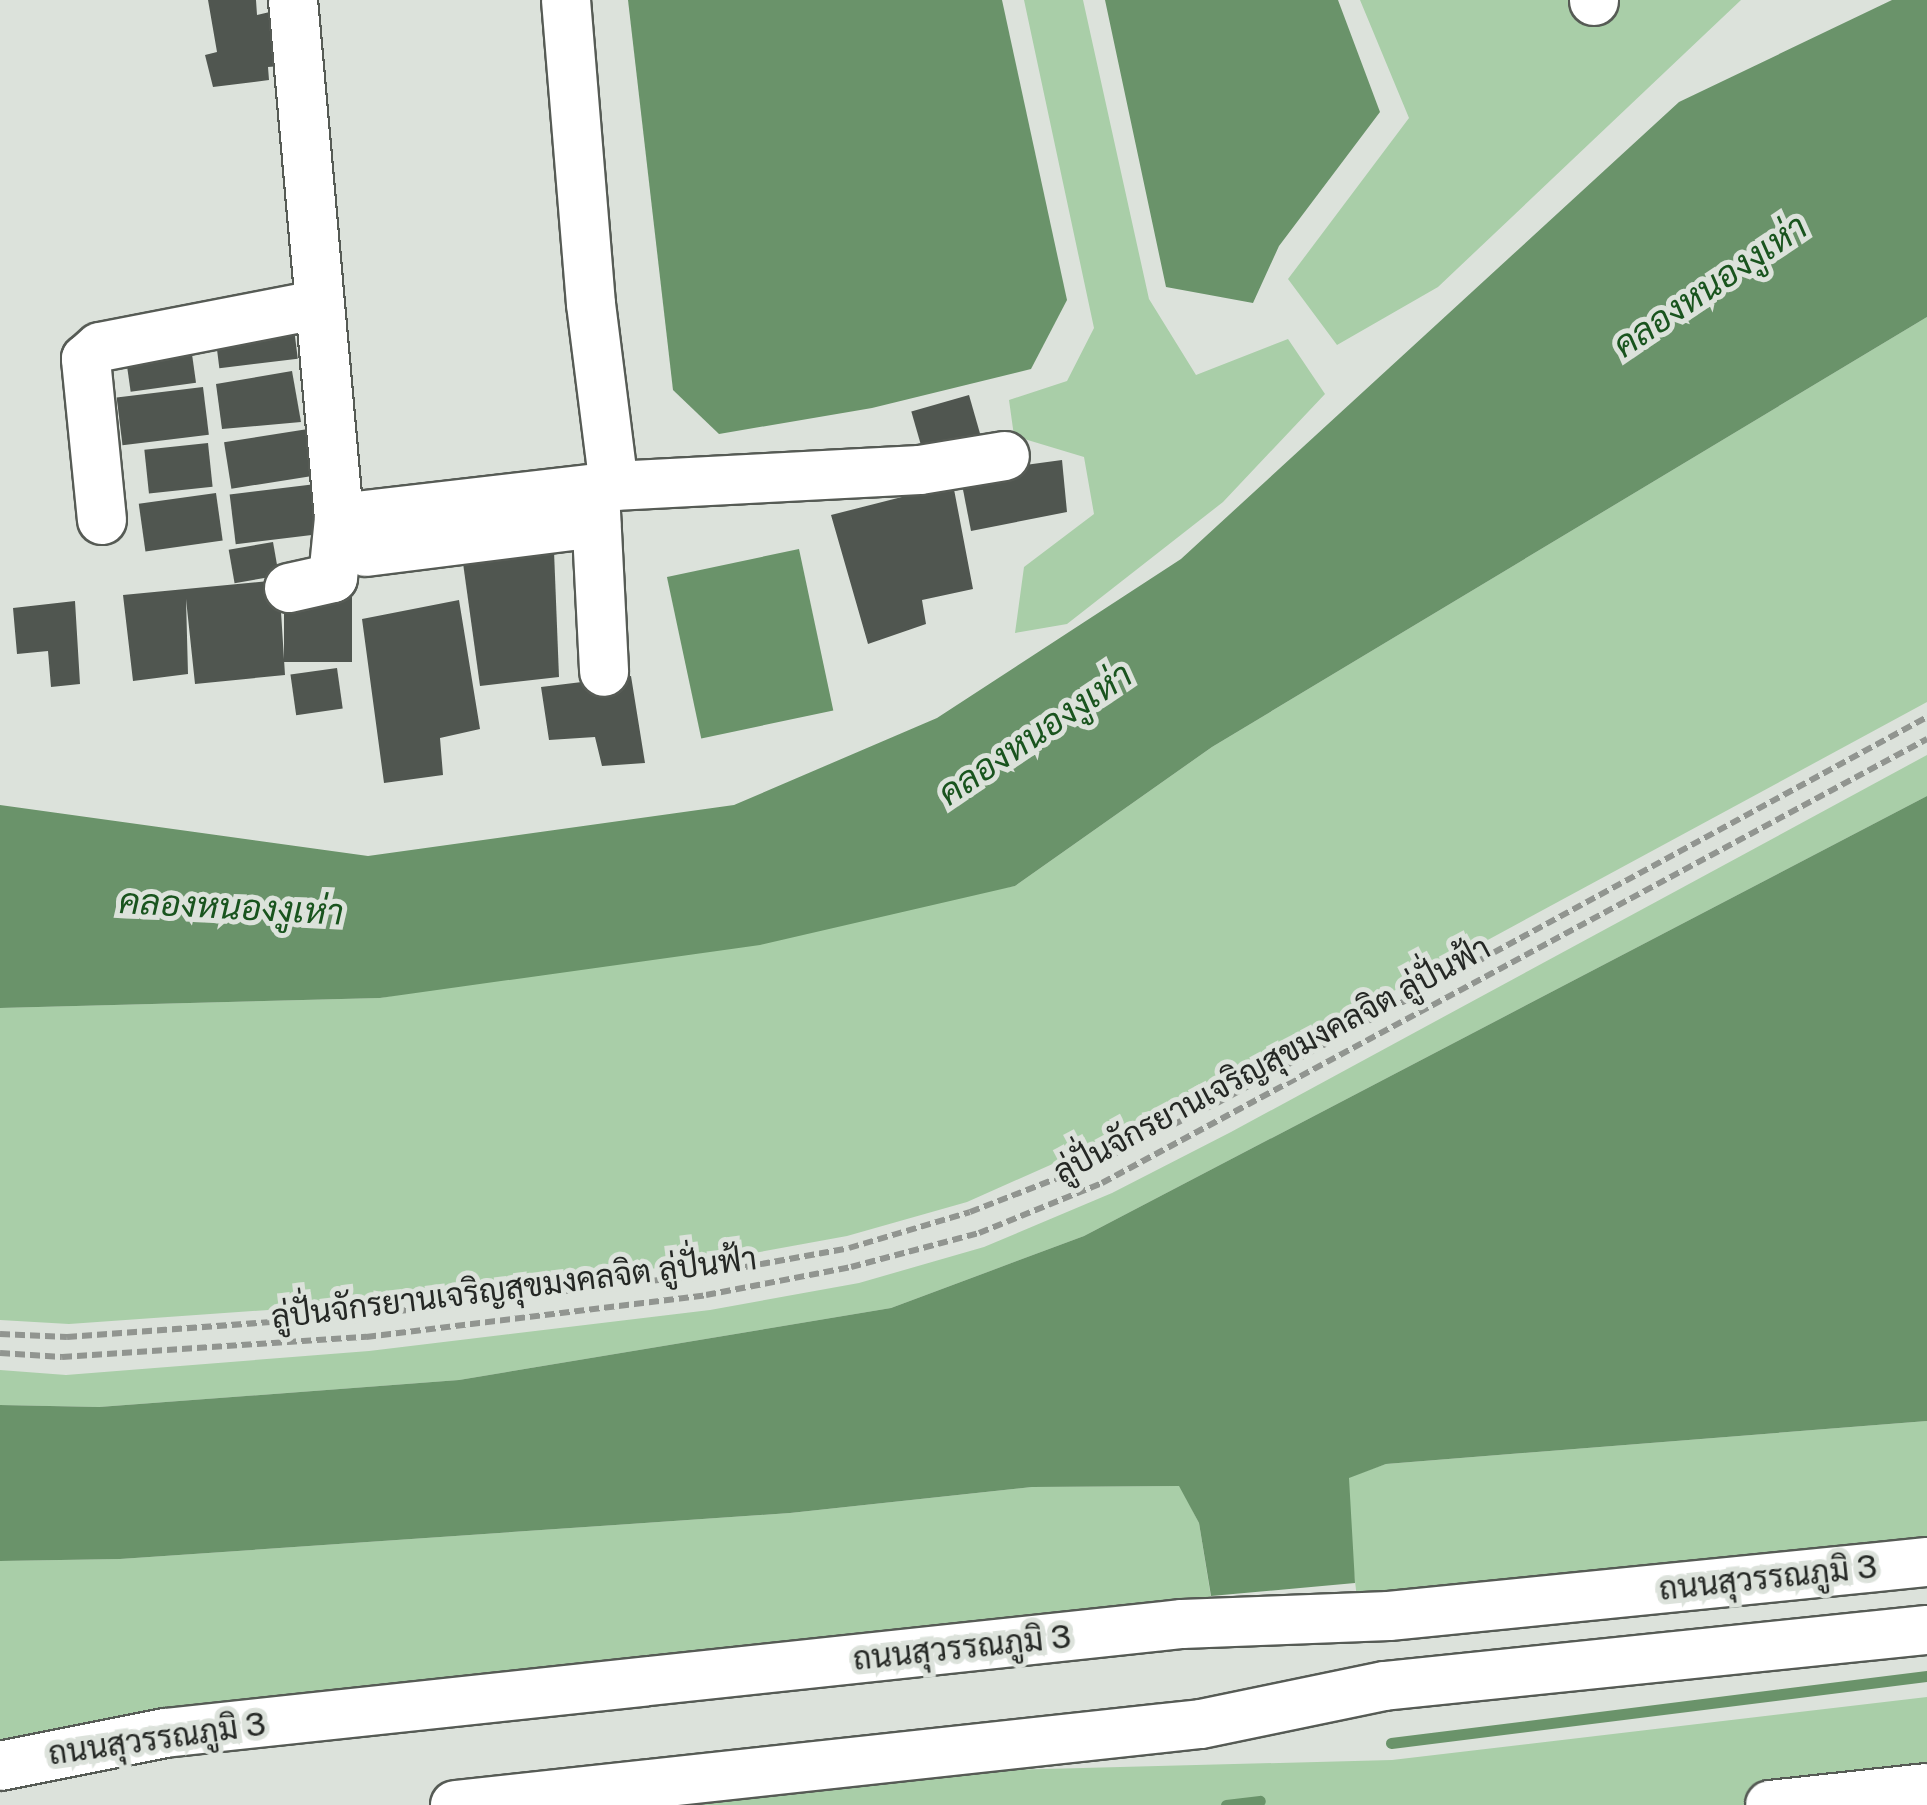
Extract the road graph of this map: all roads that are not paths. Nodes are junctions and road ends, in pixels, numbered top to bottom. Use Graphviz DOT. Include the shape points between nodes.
graph roads {
  1 [pos="292,0"];
  2 [pos="566,0"];
  3 [pos="316,305"];
  4 [pos="1005,456"];
  5 [pos="602,499"];
  6 [pos="102,520"];
  7 [pos="352,535"];
  8 [pos="289,588"];
  9 [pos="604,672"];
  10 [pos="1927,1562"];
  11 [pos="1927,1630"];
  12 [pos="0,1766"];
  13 [pos="1927,1788"];
  14 [pos="455,1805"];
  15 [pos="1770,1805"];
  1 -- 3 [label="street"];
  2 -- 5 [label="street"];
  3 -- 6 [label="street" via="100,348 86,359"];
  3 -- 7 [label="street"];
  4 -- 5 [label="street"];
  5 -- 7 [label="street"];
  5 -- 9 [label="street"];
  7 -- 8 [label="street" via="333,578"];
  10 -- 12 [label="street, ถนนสุวรรณภูมิ 3" via="1389,1616 1182,1624 165,1733"];
  11 -- 14 [label="street, ถนนสุวรรณภูมิ 3" via="1384,1686 1201,1724"];
  13 -- 15 [label="street"];
}
